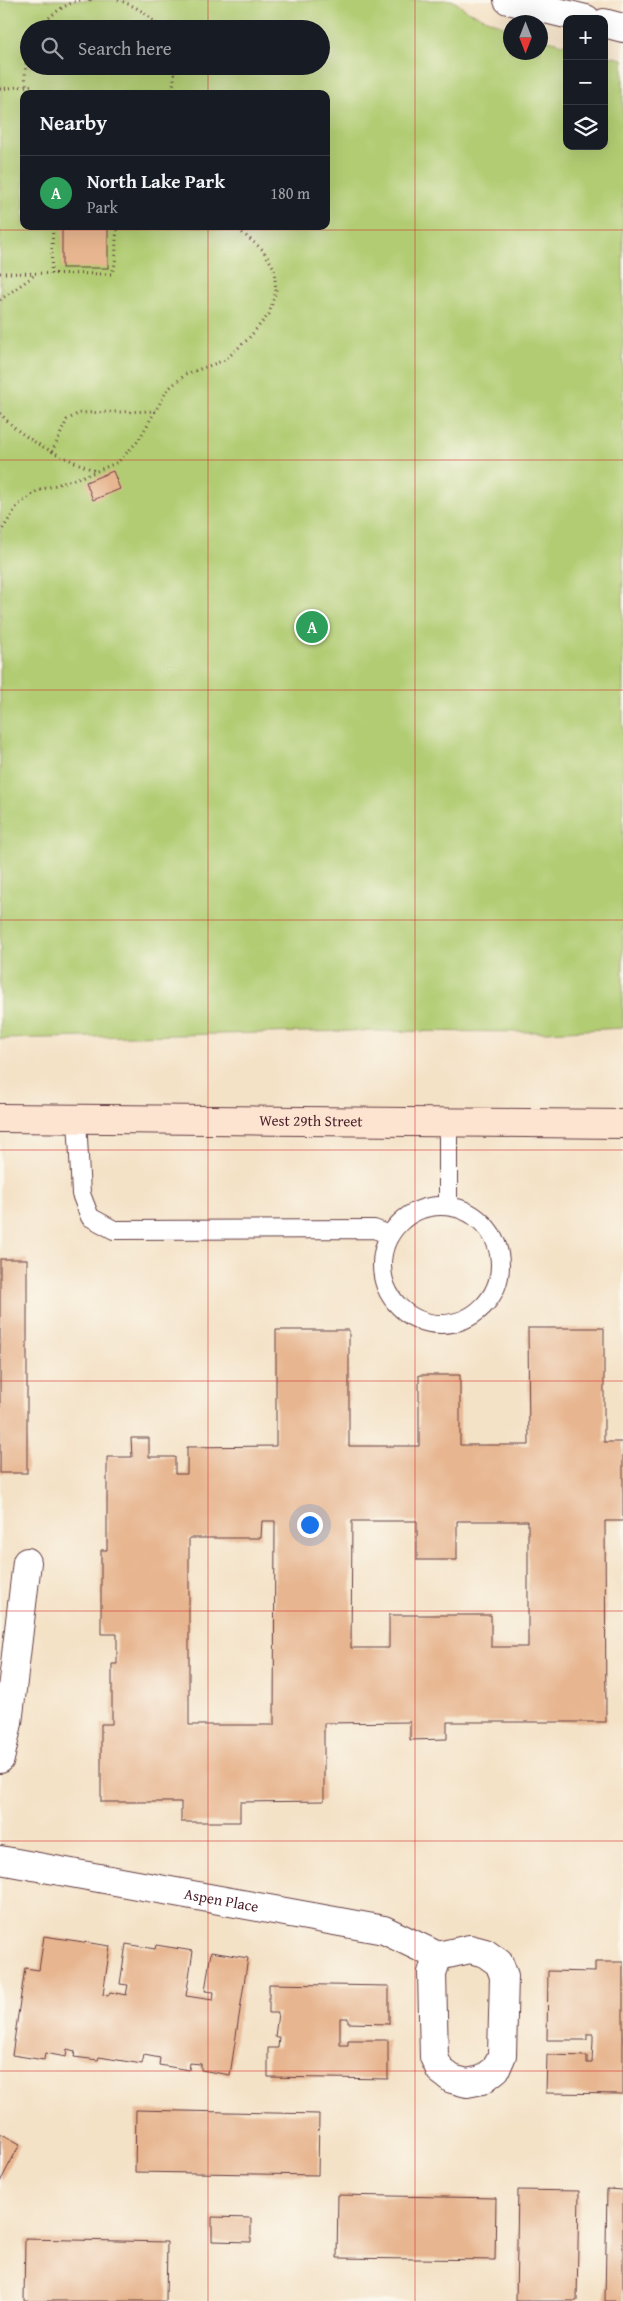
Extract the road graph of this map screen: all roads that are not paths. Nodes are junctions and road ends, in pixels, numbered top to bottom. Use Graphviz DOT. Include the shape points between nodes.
graph roads {
  1 [pos="508,0"];
  2 [pos="570,15"];
  3 [pos="608,24"];
  4 [pos="623,28"];
  5 [pos="0,1118"];
  6 [pos="77,1119"];
  7 [pos="448,1122"];
  8 [pos="623,1124"];
  9 [pos="448,1206"];
  10 [pos="390,1234"];
  11 [pos="27,1562"];
  12 [pos="0,1759"];
  13 [pos="0,1860"];
  14 [pos="438,1956"];
  1 -- 2 [label="street"];
  3 -- 4 [label="street"];
  5 -- 6 [label="main road, West 29th Street"];
  6 -- 7 [label="main road, West 29th Street"];
  6 -- 10 [label="lane" via="81,1194 90,1217 114,1230 374,1229"];
  7 -- 8 [label="main road, West 29th Street"];
  7 -- 9 [label="lane"];
  9 -- 10 [label="lane" via="415,1212"];
  9 -- 10 [label="lane" via="479,1219 490,1231 500,1262 499,1279 492,1295 482,1308 468,1317 452,1323 435,1323 411,1315 392,1298 382,1267"];
  11 -- 12 [label="street" via="8,1723"];
  13 -- 14 [label="street, Aspen Place" via="384,1930"];
  14 -- 14 [label="street" via="432,1973 434,2056 440,2070 452,2079 467,2083 482,2080 496,2069 502,2056 504,1976 499,1963 485,1953 470,1949"];
}
